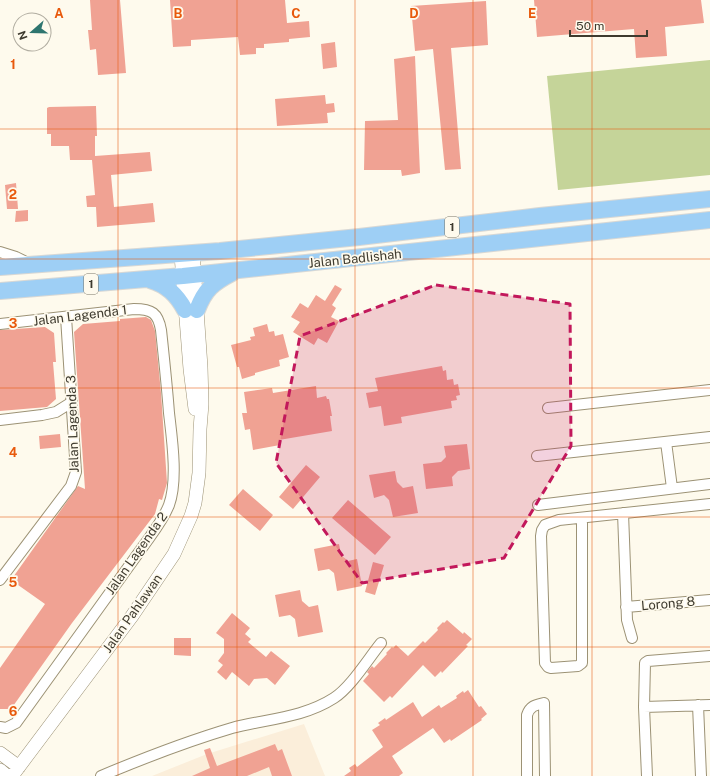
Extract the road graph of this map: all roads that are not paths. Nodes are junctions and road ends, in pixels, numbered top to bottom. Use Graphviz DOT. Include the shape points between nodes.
graph roads {
  1 [pos="710,199"];
  2 [pos="710,220"];
  3 [pos="0,252"];
  4 [pos="187,254"];
  5 [pos="30,265"];
  6 [pos="0,267"];
  7 [pos="237,270"];
  8 [pos="189,276"];
  9 [pos="145,279"];
  10 [pos="0,291"];
  11 [pos="191,310"];
  12 [pos="66,316"];
  13 [pos="157,316"];
  14 [pos="0,324"];
  15 [pos="710,390"];
  16 [pos="72,402"];
  17 [pos="548,408"];
  18 [pos="0,420"];
  19 [pos="710,438"];
  20 [pos="666,442"];
  21 [pos="537,456"];
  22 [pos="710,484"];
  23 [pos="672,488"];
  24 [pos="710,504"];
  25 [pos="538,505"];
  26 [pos="623,513"];
  27 [pos="582,518"];
  28 [pos="0,580"];
  29 [pos="710,600"];
  30 [pos="626,607"];
  31 [pos="632,638"];
  32 [pos="381,643"];
  33 [pos="710,656"];
  34 [pos="698,705"];
  35 [pos="710,705"];
  36 [pos="644,707"];
  37 [pos="0,727"];
  38 [pos="0,753"];
  39 [pos="0,770"];
  40 [pos="16,772"];
  41 [pos="7,776"];
  42 [pos="101,776"];
  43 [pos="527,776"];
  44 [pos="545,776"];
  45 [pos="647,776"];
  46 [pos="701,776"];
  1 -- 4 [label="main road, Jalan Badlishah / 1"];
  2 -- 7 [label="main road, Jalan Badlishah / 1"];
  3 -- 5 [label="street"];
  4 -- 5 [label="main road, Jalan Badlishah / 1"];
  4 -- 8 [label="street, Jalan Pahlawan"];
  5 -- 6 [label="main road, Jalan Badlishah / 1"];
  7 -- 8 [label="main road, Jalan Badlishah / 1"];
  7 -- 11 [label="main road" via="216,281"];
  8 -- 9 [label="main road, Jalan Badlishah / 1"];
  8 -- 11 [label="street, Jalan Pahlawan"];
  9 -- 10 [label="main road, Jalan Badlishah / 1"];
  9 -- 11 [label="main road" via="166,287"];
  11 -- 40 [label="street, Jalan Pahlawan" via="190,369 200,429 199,473 195,503 186,528 174,554"];
  12 -- 13 [label="street, Jalan Lagenda 1" via="145,309"];
  12 -- 14 [label="street, Jalan Lagenda 1"];
  12 -- 16 [label="street, Jalan Lagenda 3"];
  13 -- 37 [label="street, Jalan Lagenda 2" via="161,330 172,443 173,480 169,504 164,516 16,723 6,728"];
  15 -- 17 [label="street"];
  16 -- 18 [label="street" via="56,412"];
  16 -- 28 [label="street, Jalan Lagenda 3" via="76,472 71,486"];
  19 -- 20 [label="street"];
  20 -- 21 [label="street"];
  20 -- 23 [label="street"];
  22 -- 23 [label="street"];
  23 -- 25 [label="street"];
  24 -- 26 [label="street"];
  26 -- 27 [label="street"];
  26 -- 30 [label="street"];
  27 -- 27 [label="street" via="582,663 578,666 551,668 545,663 542,530 551,522"];
  29 -- 30 [label="street, Lorong 8"];
  30 -- 31 [label="street" via="626,620"];
  32 -- 42 [label="street" via="341,693 324,704 291,716 211,735"];
  33 -- 36 [label="street" via="645,663"];
  34 -- 35 [label="street"];
  34 -- 36 [label="street"];
  34 -- 46 [label="street"];
  36 -- 45 [label="street"];
  38 -- 40 [label="street"];
  39 -- 41 [label="street"];
  43 -- 44 [label="street" via="527,715 529,709 544,703"];
}
